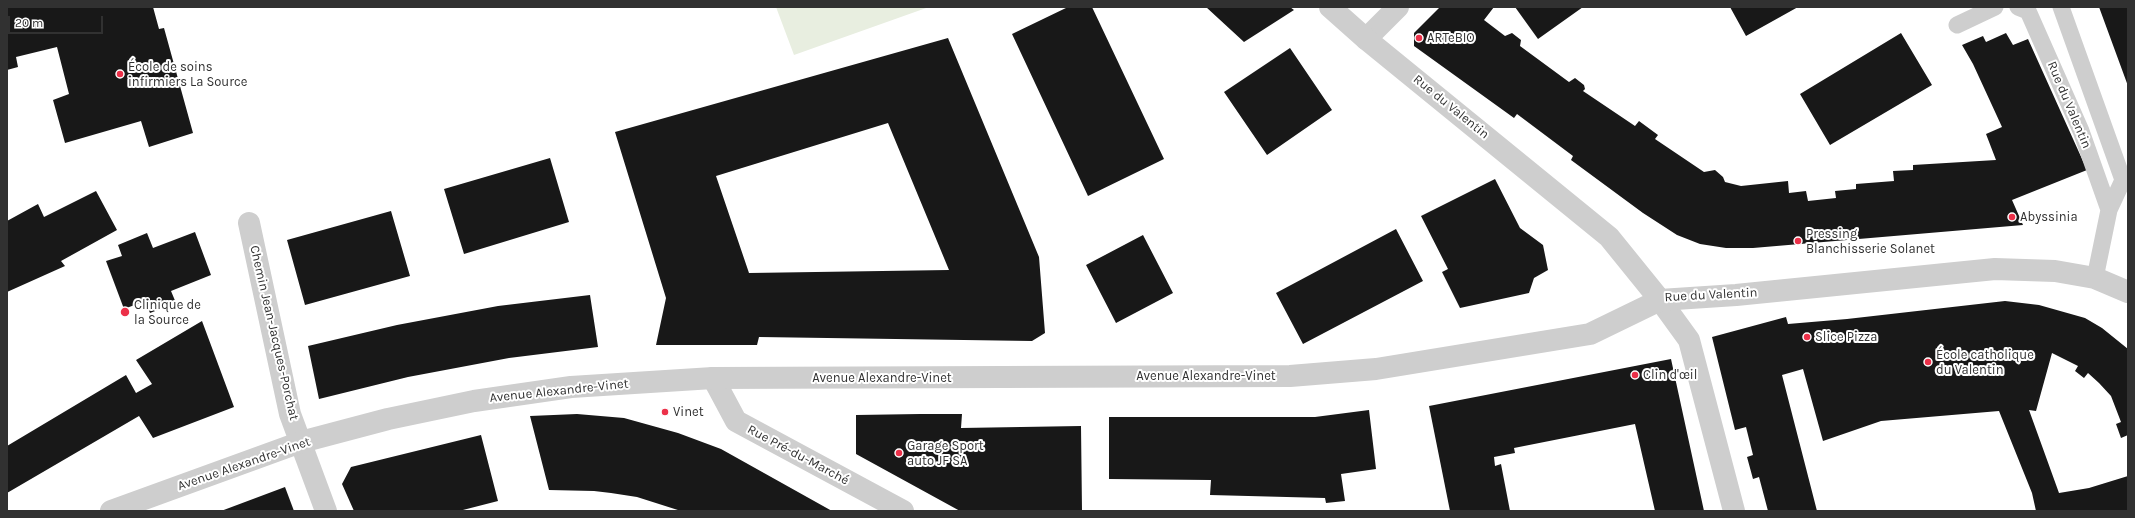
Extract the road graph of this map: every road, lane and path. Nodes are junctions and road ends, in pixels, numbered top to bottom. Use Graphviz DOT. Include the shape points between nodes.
graph roads {
  1 [pos="1330,7"];
  2 [pos="1398,7"];
  3 [pos="1995,7"];
  4 [pos="2018,7"];
  5 [pos="2062,7"];
  6 [pos="1957,25"];
  7 [pos="1366,39"];
  8 [pos="2109,210"];
  9 [pos="249,223"];
  10 [pos="2095,278"];
  11 [pos="2128,292"];
  12 [pos="1660,300"];
  13 [pos="713,378"];
  14 [pos="301,442"];
  15 [pos="112,511"];
  16 [pos="326,511"];
  17 [pos="902,511"];
  18 [pos="1734,511"];
  1 -- 7 [label="street, Rue du Valentin"];
  2 -- 7 [label="street"];
  3 -- 6 [label="lane"];
  4 -- 8 [label="lane, Rue du Valentin" via="2028,12 2081,131"];
  5 -- 8 [label="lane, Rue du Valentin" via="2124,180"];
  7 -- 12 [label="street, Rue du Valentin" via="1609,237"];
  8 -- 10 [label="lane, Rue du Valentin"];
  9 -- 14 [label="street, Chemin Jean-Jacques-Porchat" via="290,414"];
  10 -- 11 [label="street, Rue du Valentin"];
  10 -- 12 [label="street, Rue du Valentin" via="2055,271 1995,269 1736,295"];
  12 -- 13 [label="street, Avenue Alexandre-Vinet" via="1590,334 1376,369 1290,376"];
  12 -- 18 [label="street" via="1689,340"];
  13 -- 14 [label="street, Avenue Alexandre-Vinet" via="571,387 474,401 388,419"];
  13 -- 17 [label="street, Rue Pré-du-Marché" via="736,421"];
  14 -- 15 [label="street, Avenue Alexandre-Vinet"];
  14 -- 16 [label="street, Chemin Jean-Jacques-Porchat"];
}
